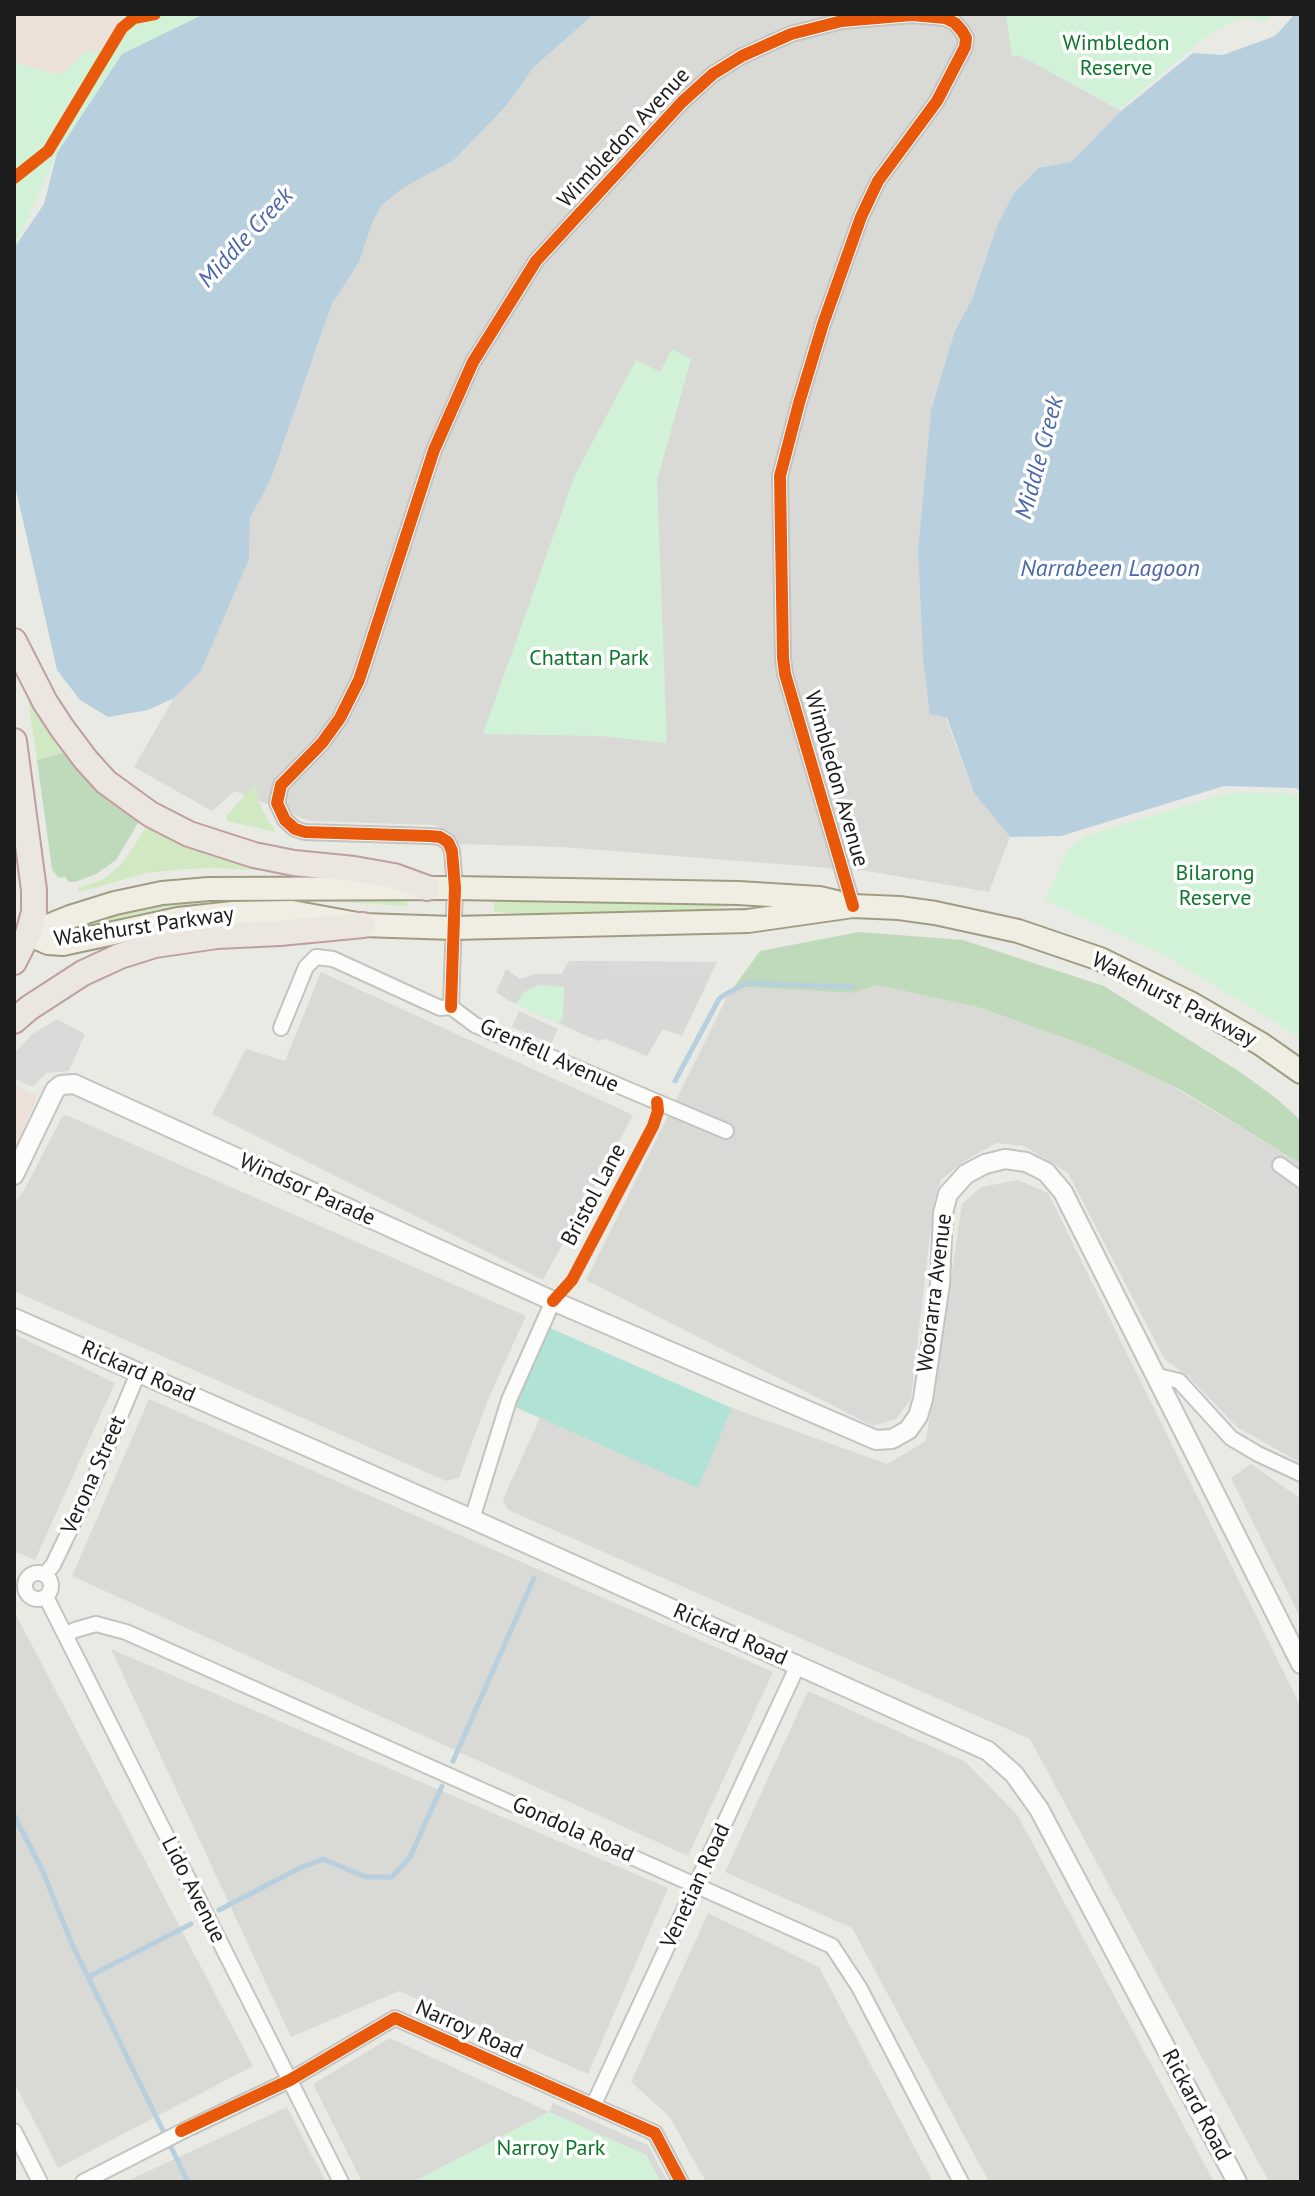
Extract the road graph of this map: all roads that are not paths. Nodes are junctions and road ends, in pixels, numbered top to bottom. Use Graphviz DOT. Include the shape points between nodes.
graph roads {
  1 [pos="14,641"];
  2 [pos="14,741"];
  3 [pos="427,888"];
  4 [pos="455,888"];
  5 [pos="738,893"];
  6 [pos="853,906"];
  7 [pos="748,921"];
  8 [pos="363,925"];
  9 [pos="453,928"];
  10 [pos="19,932"];
  11 [pos="14,962"];
  12 [pos="451,1007"];
  13 [pos="14,1021"];
  14 [pos="281,1028"];
  15 [pos="1301,1072"];
  16 [pos="726,1131"];
  17 [pos="1280,1165"];
  18 [pos="14,1175"];
  19 [pos="1301,1180"];
  20 [pos="553,1301"];
  21 [pos="14,1318"];
  22 [pos="138,1373"];
  23 [pos="1158,1376"];
  24 [pos="1301,1474"];
  25 [pos="472,1519"];
  26 [pos="45,1574"];
  27 [pos="20,1582"];
  28 [pos="46,1597"];
  29 [pos="65,1635"];
  30 [pos="1301,1664"];
  31 [pos="798,1665"];
  32 [pos="697,1885"];
  33 [pos="290,2080"];
  34 [pos="593,2106"];
  35 [pos="14,2131"];
  36 [pos="40,2182"];
  37 [pos="83,2182"];
  38 [pos="341,2182"];
  39 [pos="681,2182"];
  40 [pos="961,2182"];
  41 [pos="1237,2182"];
  1 -- 3 [label="highway" via="45,702 86,760 150,814 189,834 254,855 394,876"];
  2 -- 10 [label="highway" via="34,881 34,912"];
  3 -- 4 [label="main road, Wakehurst Parkway"];
  3 -- 10 [label="main road, Wakehurst Parkway" via="162,893"];
  4 -- 5 [label="main road, Wakehurst Parkway"];
  4 -- 6 [label="street, Wimbledon Avenue" via="452,851 440,837 305,832 285,820 277,803 281,785 331,731 359,680 434,450 473,362 536,261 713,74 791,34 842,21 912,15 955,23 966,38 965,47 937,101 878,181 861,217 823,324 780,476 785,674"];
  4 -- 9 [label="street, Wimbledon Avenue"];
  5 -- 6 [label="main road, Wakehurst Parkway" via="819,898"];
  5 -- 7 [label="main road"];
  6 -- 7 [label="main road, Wakehurst Parkway"];
  6 -- 15 [label="main road, Wakehurst Parkway" via="972,920 1085,953 1192,1004"];
  7 -- 9 [label="main road, Wakehurst Parkway"];
  8 -- 9 [label="main road, Wakehurst Parkway"];
  8 -- 10 [label="main road, Wakehurst Parkway" via="292,912 233,913 63,944"];
  8 -- 13 [label="highway" via="155,945 83,973"];
  9 -- 12 [label="street, Wimbledon Avenue"];
  10 -- 11 [label="highway"];
  12 -- 14 [label="street, Grenfell Avenue" via="440,1008 333,959 316,957 306,967"];
  12 -- 16 [label="street, Grenfell Avenue" via="475,1025"];
  17 -- 19 [label="street"];
  18 -- 20 [label="street, Windsor Parade" via="55,1090 66,1083"];
  20 -- 23 [label="street, Woorarra Avenue" via="856,1433 892,1439 908,1430 923,1399 948,1194 966,1174 1005,1159 1046,1172 1063,1192"];
  20 -- 25 [label="street" via="509,1400"];
  21 -- 22 [label="street, Rickard Road"];
  22 -- 25 [label="street, Rickard Road"];
  22 -- 26 [label="street, Verona Street" via="91,1486"];
  23 -- 24 [label="street" via="1179,1381 1231,1438"];
  23 -- 30 [label="street, Woorarra Avenue"];
  25 -- 31 [label="street, Rickard Road"];
  26 -- 27 [label="street"];
  26 -- 28 [label="street" via="52,1585"];
  27 -- 28 [label="street" via="33,1598"];
  28 -- 29 [label="street, Lido Avenue"];
  29 -- 32 [label="street, Gondola Road" via="96,1624 126,1632"];
  29 -- 33 [label="street, Lido Avenue"];
  31 -- 32 [label="street, Venetian Road"];
  31 -- 41 [label="street, Rickard Road" via="988,1751 1014,1774 1039,1809"];
  32 -- 34 [label="street, Venetian Road"];
  32 -- 40 [label="street, Gondola Road" via="832,1946 859,1987"];
  33 -- 34 [label="street, Narroy Road" via="395,2018"];
  33 -- 37 [label="street, Narroy Road"];
  33 -- 38 [label="street, Lido Avenue"];
  34 -- 39 [label="street, Narroy Road" via="655,2133"];
  35 -- 36 [label="street"];
}
